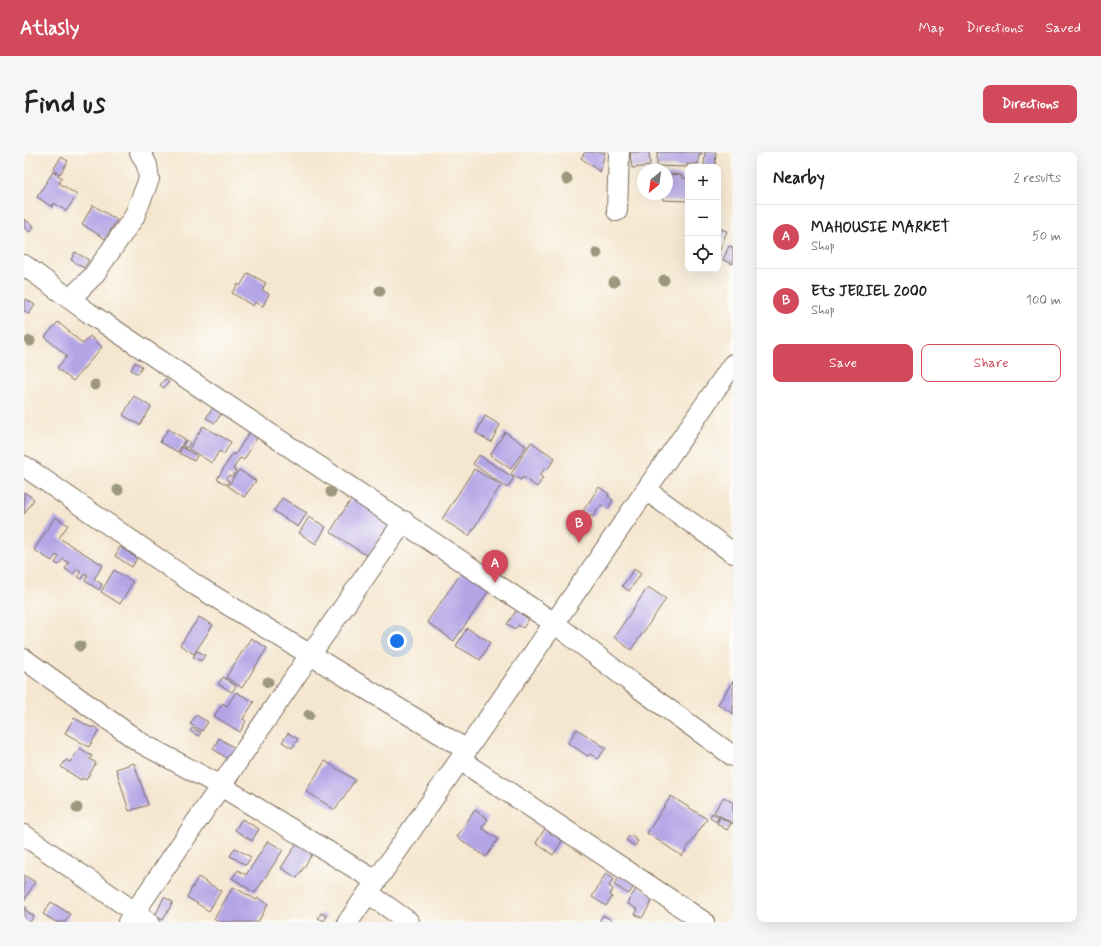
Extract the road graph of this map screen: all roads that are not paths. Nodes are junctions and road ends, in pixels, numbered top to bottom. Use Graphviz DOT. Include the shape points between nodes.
graph roads {
  1 [pos="140,152"];
  2 [pos="618,152"];
  3 [pos="617,211"];
  4 [pos="24,265"];
  5 [pos="70,299"];
  6 [pos="733,364"];
  7 [pos="24,466"];
  8 [pos="646,490"];
  9 [pos="404,521"];
  10 [pos="733,553"];
  11 [pos="554,623"];
  12 [pos="310,655"];
  13 [pos="24,659"];
  14 [pos="463,755"];
  15 [pos="733,756"];
  16 [pos="221,786"];
  17 [pos="24,836"];
  18 [pos="372,887"];
  19 [pos="137,919"];
  20 [pos="348,922"];
  21 [pos="409,922"];
  22 [pos="704,922"];
  1 -- 5 [label="street" via="147,165 149,179 134,217 93,276"];
  2 -- 3 [label="street"];
  4 -- 5 [label="street"];
  5 -- 9 [label="street"];
  6 -- 8 [label="street"];
  7 -- 12 [label="street" via="197,586"];
  8 -- 10 [label="street"];
  8 -- 11 [label="street"];
  9 -- 11 [label="street"];
  9 -- 12 [label="street"];
  11 -- 14 [label="street"];
  11 -- 15 [label="street"];
  12 -- 14 [label="street"];
  12 -- 16 [label="street"];
  13 -- 16 [label="street" via="141,743"];
  14 -- 18 [label="street"];
  14 -- 22 [label="street"];
  16 -- 18 [label="street"];
  16 -- 19 [label="street"];
  17 -- 19 [label="street"];
  18 -- 20 [label="street"];
  18 -- 21 [label="street"];
}
